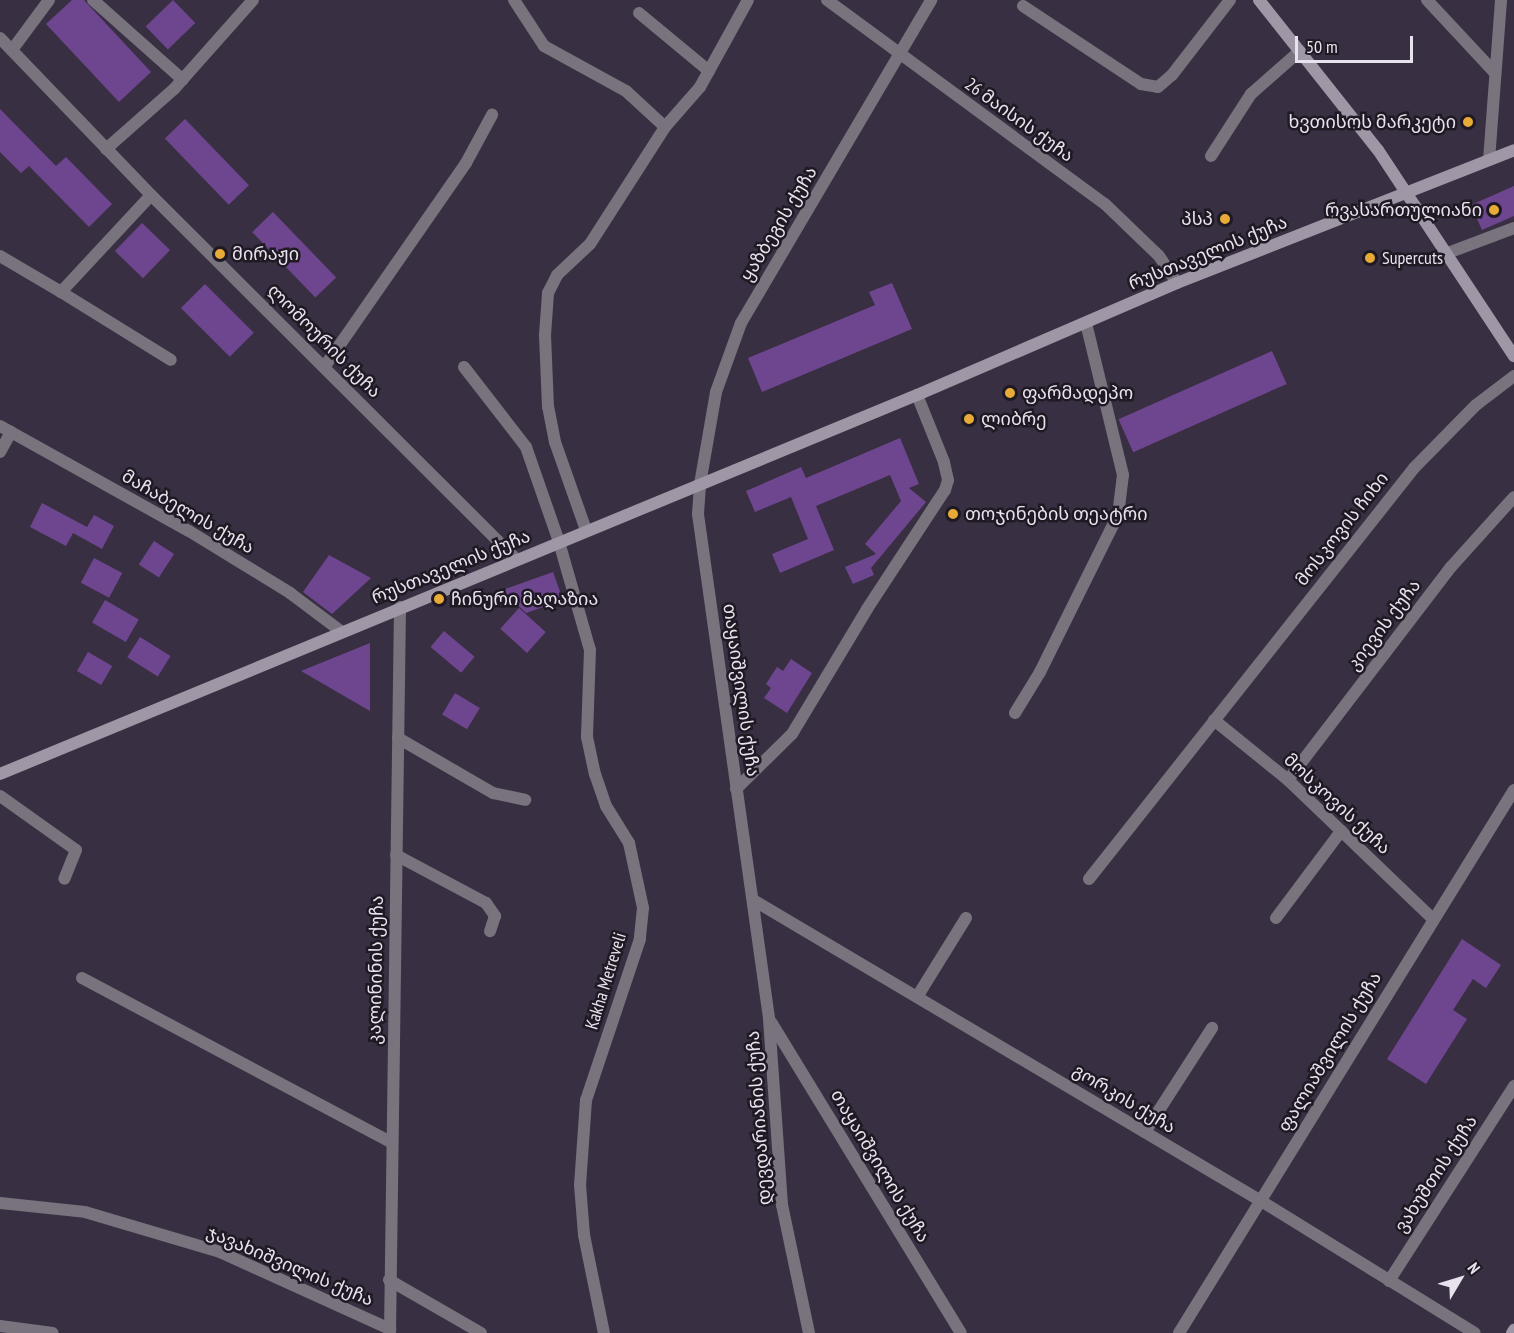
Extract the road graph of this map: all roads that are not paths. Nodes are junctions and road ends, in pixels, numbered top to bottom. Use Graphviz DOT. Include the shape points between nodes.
graph roads {
  1 [pos="49,0"];
  2 [pos="93,0"];
  3 [pos="253,0"];
  4 [pos="514,0"];
  5 [pos="748,0"];
  6 [pos="827,0"];
  7 [pos="932,0"];
  8 [pos="1230,0"];
  9 [pos="1259,0"];
  10 [pos="1427,0"];
  11 [pos="1501,0"];
  12 [pos="1023,6"];
  13 [pos="639,13"];
  14 [pos="0,38"];
  15 [pos="12,50"];
  16 [pos="1300,51"];
  17 [pos="899,56"];
  18 [pos="709,71"];
  19 [pos="1495,73"];
  20 [pos="183,80"];
  21 [pos="492,115"];
  22 [pos="665,127"];
  23 [pos="106,149"];
  24 [pos="1514,150"];
  25 [pos="1211,156"];
  26 [pos="1489,160"];
  27 [pos="1406,192"];
  28 [pos="151,195"];
  29 [pos="1514,228"];
  30 [pos="1445,254"];
  31 [pos="0,256"];
  32 [pos="1178,283"];
  33 [pos="61,292"];
  34 [pos="1086,323"];
  35 [pos="1514,356"];
  36 [pos="171,360"];
  37 [pos="325,366"];
  38 [pos="464,367"];
  39 [pos="1514,376"];
  40 [pos="917,395"];
  41 [pos="6,429"];
  42 [pos="0,452"];
  43 [pos="700,484"];
  44 [pos="1514,497"];
  45 [pos="586,530"];
  46 [pos="559,542"];
  47 [pos="516,559"];
  48 [pos="400,607"];
  49 [pos="342,632"];
  50 [pos="1015,712"];
  51 [pos="1214,720"];
  52 [pos="398,738"];
  53 [pos="0,774"];
  54 [pos="1288,780"];
  55 [pos="736,789"];
  56 [pos="1514,790"];
  57 [pos="0,796"];
  58 [pos="525,800"];
  59 [pos="1341,831"];
  60 [pos="396,855"];
  61 [pos="64,879"];
  62 [pos="1089,879"];
  63 [pos="753,900"];
  64 [pos="966,918"];
  65 [pos="1276,918"];
  66 [pos="1432,918"];
  67 [pos="490,931"];
  68 [pos="82,978"];
  69 [pos="917,997"];
  70 [pos="769,1018"];
  71 [pos="1212,1028"];
  72 [pos="1514,1086"];
  73 [pos="1145,1132"];
  74 [pos="391,1142"];
  75 [pos="1261,1201"];
  76 [pos="0,1203"];
  77 [pos="389,1281"];
  78 [pos="1389,1281"];
  79 [pos="0,1326"];
  80 [pos="390,1331"];
  81 [pos="53,1333"];
  82 [pos="481,1333"];
  83 [pos="604,1333"];
  84 [pos="809,1333"];
  85 [pos="961,1333"];
  86 [pos="1179,1333"];
  87 [pos="1474,1333"];
  1 -- 15 [label="street"];
  2 -- 20 [label="street"];
  3 -- 20 [label="street"];
  4 -- 22 [label="street" via="544,46 626,91"];
  5 -- 18 [label="street"];
  6 -- 17 [label="street, 26 მაისის ქუჩა"];
  7 -- 17 [label="street, ყაზბეგის ქუჩა"];
  8 -- 12 [label="street" via="1172,75 1158,87 1141,84"];
  9 -- 16 [label="main road"];
  10 -- 19 [label="street"];
  11 -- 19 [label="street"];
  13 -- 18 [label="street"];
  14 -- 15 [label="street, ლომოურის ქუჩა"];
  15 -- 23 [label="street, ლომოურის ქუჩა"];
  16 -- 25 [label="street" via="1251,94"];
  16 -- 27 [label="main road"];
  17 -- 32 [label="street, 26 მაისის ქუჩა" via="1105,204 1160,256"];
  17 -- 43 [label="street, ყაზბეგის ქუჩა" via="741,323 716,392"];
  18 -- 22 [label="street"];
  19 -- 26 [label="street"];
  20 -- 23 [label="street"];
  21 -- 37 [label="street" via="466,163"];
  22 -- 45 [label="street" via="590,244 557,275 548,293 548,407 555,442"];
  23 -- 28 [label="street, ლომოურის ქუჩა"];
  24 -- 26 [label="main road, რუსთაველის ქუჩა"];
  26 -- 27 [label="main road, რუსთაველის ქუჩა"];
  27 -- 30 [label="main road"];
  27 -- 32 [label="main road, რუსთაველის ქუჩა"];
  28 -- 33 [label="street"];
  28 -- 37 [label="street, ლომოურის ქუჩა"];
  29 -- 30 [label="street"];
  30 -- 35 [label="main road"];
  31 -- 33 [label="street"];
  32 -- 34 [label="main road, რუსთაველის ქუჩა"];
  33 -- 36 [label="street"];
  34 -- 40 [label="main road, რუსთაველის ქუჩა"];
  34 -- 50 [label="street" via="1123,474 1118,515 1041,672"];
  37 -- 47 [label="street, ლომოურის ქუჩა"];
  38 -- 46 [label="street, Kakha Metreveli" via="526,447"];
  39 -- 51 [label="street, მოსკოვის ჩიხი" via="1476,405 1414,468"];
  40 -- 43 [label="main road, რუსთაველის ქუჩა"];
  40 -- 55 [label="street" via="944,462 948,480 945,490 792,734"];
  41 -- 42 [label="street, მაჩაბელის ქუჩა"];
  41 -- 49 [label="street, მაჩაბელის ქუჩა" via="290,592"];
  43 -- 45 [label="main road, რუსთაველის ქუჩა"];
  43 -- 55 [label="street, თაყაიშვილის ქუჩა" via="698,514"];
  44 -- 54 [label="street, კიევის ქუჩა" via="1451,567"];
  45 -- 46 [label="main road, რუსთაველის ქუჩა"];
  46 -- 47 [label="main road, რუსთაველის ქუჩა"];
  46 -- 83 [label="street, Kakha Metreveli" via="590,650 587,737 595,774 606,806 629,843 643,908 640,939 586,1100 580,1185 584,1235"];
  47 -- 48 [label="main road, რუსთაველის ქუჩა"];
  48 -- 49 [label="main road, რუსთაველის ქუჩა"];
  48 -- 52 [label="street, კალინინის ქუჩა"];
  49 -- 53 [label="main road, რუსთაველის ქუჩა"];
  51 -- 54 [label="street, მოსკოვის ქუჩა"];
  51 -- 62 [label="street, მოსკოვის ჩიხი"];
  52 -- 58 [label="street" via="493,793"];
  52 -- 60 [label="street, კალინინის ქუჩა"];
  54 -- 59 [label="street, მოსკოვის ქუჩა"];
  55 -- 63 [label="street, თაყაიშვილის ქუჩა"];
  56 -- 66 [label="street, ფალიაშვილის ქუჩა"];
  57 -- 61 [label="street" via="76,850"];
  59 -- 65 [label="street"];
  59 -- 66 [label="street, მოსკოვის ქუჩა"];
  60 -- 67 [label="street" via="486,903 495,916"];
  60 -- 74 [label="street, კალინინის ქუჩა"];
  63 -- 69 [label="street, გორკის ქუჩა"];
  63 -- 70 [label="street, დევდარიანის ქუჩა"];
  64 -- 69 [label="street"];
  66 -- 75 [label="street, ფალიაშვილის ქუჩა"];
  68 -- 74 [label="street"];
  69 -- 73 [label="street, გორკის ქუჩა"];
  70 -- 84 [label="street, დევდარიანის ქუჩა" via="783,1205"];
  70 -- 85 [label="street, თაყაიშვილის ქუჩა"];
  71 -- 73 [label="street"];
  72 -- 78 [label="street, ვახუშთის ქუჩა"];
  73 -- 75 [label="street, გორკის ქუჩა"];
  74 -- 77 [label="street, კალინინის ქუჩა"];
  75 -- 78 [label="street, გორკის ქუჩა"];
  75 -- 86 [label="street, ფალიაშვილის ქუჩა"];
  76 -- 80 [label="street, ჯავახიშვილის ქუჩა" via="85,1212 220,1252"];
  77 -- 80 [label="street, კალინინის ქუჩა"];
  77 -- 82 [label="street"];
  78 -- 87 [label="street, გორკის ქუჩა"];
  79 -- 81 [label="street"];
}
